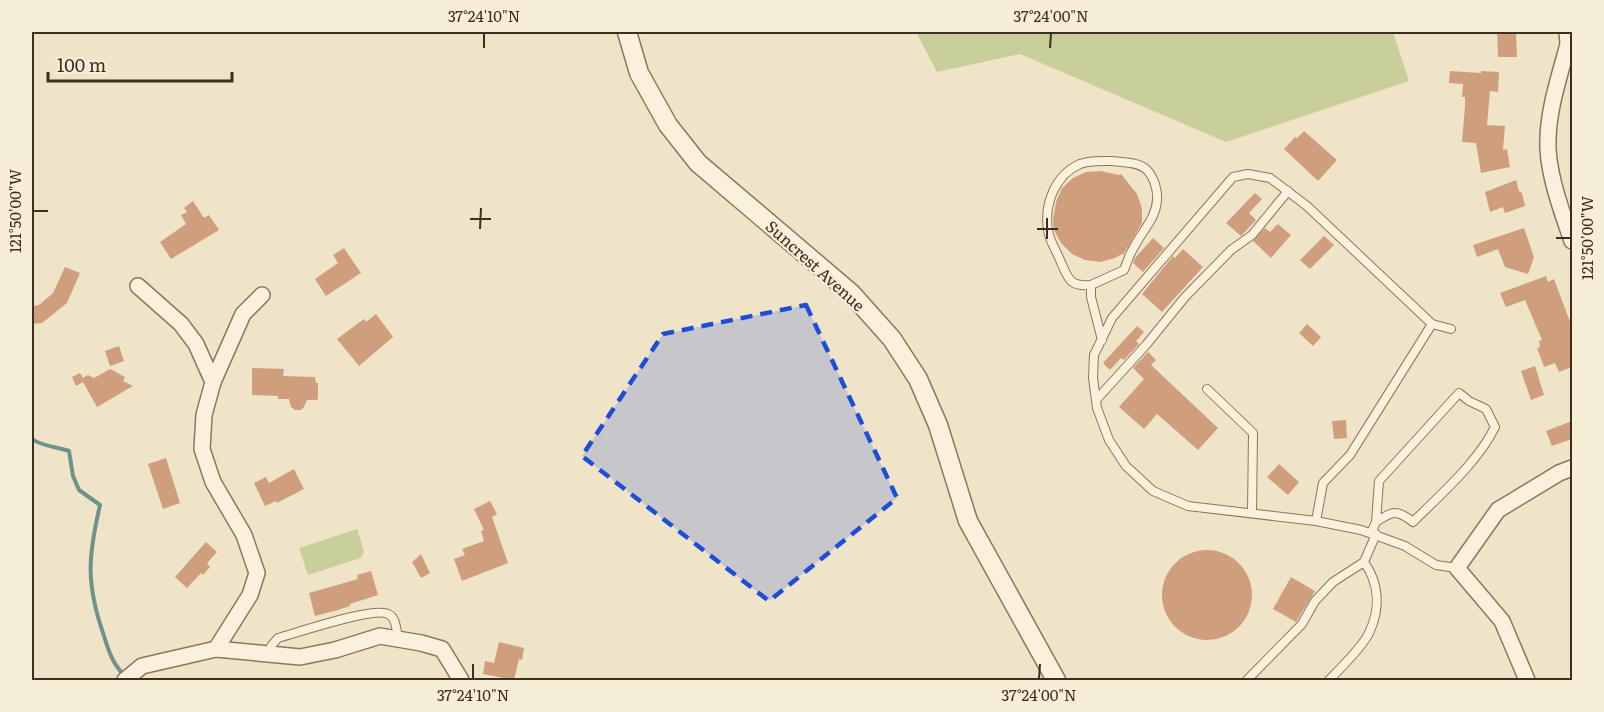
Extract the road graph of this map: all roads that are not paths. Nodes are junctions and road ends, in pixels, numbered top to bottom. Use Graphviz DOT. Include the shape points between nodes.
graph roads {
  1 [pos="627,32"];
  2 [pos="1568,32"];
  3 [pos="1288,191"];
  4 [pos="1572,241"];
  5 [pos="138,285"];
  6 [pos="1091,285"];
  7 [pos="262,295"];
  8 [pos="1432,324"];
  9 [pos="1451,329"];
  10 [pos="1102,340"];
  11 [pos="213,382"];
  12 [pos="1207,389"];
  13 [pos="1096,400"];
  14 [pos="1572,468"];
  15 [pos="1252,513"];
  16 [pos="1316,520"];
  17 [pos="1376,522"];
  18 [pos="1373,533"];
  19 [pos="1364,562"];
  20 [pos="1457,568"];
  21 [pos="398,639"];
  22 [pos="216,649"];
  23 [pos="267,654"];
  24 [pos="125,681"];
  25 [pos="461,681"];
  26 [pos="1056,681"];
  27 [pos="1247,681"];
  28 [pos="1329,681"];
  29 [pos="1527,681"];
  1 -- 26 [label="street, Suncrest Avenue" via="639,73 668,125 698,163 851,293 892,339 918,379 938,425 968,521"];
  2 -- 4 [label="street" via="1547,141"];
  3 -- 8 [label="lane"];
  3 -- 10 [label="lane" via="1270,178 1248,174 1233,177 1112,318"];
  3 -- 13 [label="lane" via="1252,235 1231,250 1185,297"];
  5 -- 11 [label="street" via="181,324 196,344"];
  6 -- 6 [label="lane" via="1124,270 1155,214 1158,198 1154,180 1146,169 1119,162 1080,164 1052,190 1048,231 1068,278 1079,286"];
  6 -- 10 [label="lane"];
  7 -- 11 [label="street" via="243,314"];
  8 -- 9 [label="lane"];
  8 -- 16 [label="lane" via="1350,455 1323,483"];
  10 -- 13 [label="lane" via="1094,356"];
  11 -- 22 [label="street" via="204,415 202,449 213,482 244,535 257,573 250,595"];
  12 -- 15 [label="lane" via="1253,433"];
  13 -- 15 [label="lane" via="1109,440 1126,466 1153,491 1188,506"];
  14 -- 20 [label="street" via="1498,510"];
  15 -- 16 [label="lane"];
  16 -- 18 [label="lane"];
  17 -- 17 [label="lane" via="1378,481 1459,393 1486,409 1495,427 1487,443 1413,522 1403,513 1389,513"];
  17 -- 18 [label="lane"];
  18 -- 19 [label="lane"];
  18 -- 20 [label="lane" via="1436,565"];
  19 -- 27 [label="lane" via="1333,582 1302,624"];
  19 -- 28 [label="lane" via="1373,575 1378,599 1369,634"];
  20 -- 29 [label="street" via="1502,621"];
  21 -- 23 [label="street" via="380,636 300,657"];
  21 -- 23 [label="lane" via="390,614 372,613 278,638"];
  21 -- 25 [label="street" via="442,648"];
  22 -- 23 [label="street"];
  22 -- 24 [label="street" via="142,666"];
}
